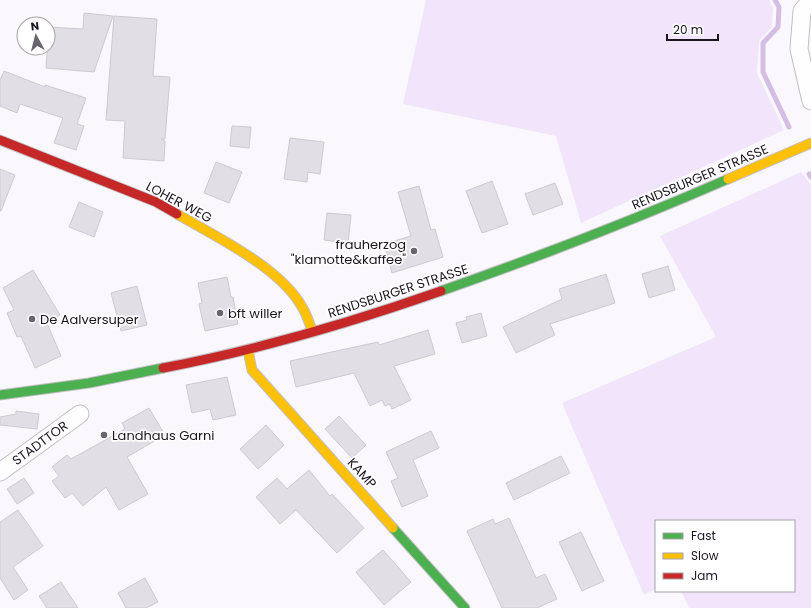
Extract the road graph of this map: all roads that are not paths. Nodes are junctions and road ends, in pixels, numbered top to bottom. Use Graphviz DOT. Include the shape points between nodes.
graph roads {
  1 [pos="811,0"];
  2 [pos="811,101"];
  3 [pos="0,140"];
  4 [pos="811,143"];
  5 [pos="313,332"];
  6 [pos="248,350"];
  7 [pos="0,394"];
  8 [pos="80,414"];
  9 [pos="0,472"];
  10 [pos="465,608"];
  1 -- 2 [label="street" via="802,11 799,48"];
  3 -- 5 [label="main road, LOHER WEG" via="156,202 238,249 282,281 302,306"];
  4 -- 5 [label="main road, RENDSBURGER STRASSE" via="650,214 524,262 396,307"];
  5 -- 6 [label="main road, RENDSBURGER STRASSE"];
  6 -- 7 [label="main road, RENDSBURGER STRASSE" via="89,384"];
  6 -- 10 [label="main road, KAMP" via="252,370"];
  8 -- 9 [label="street, STADTTOR"];
}
